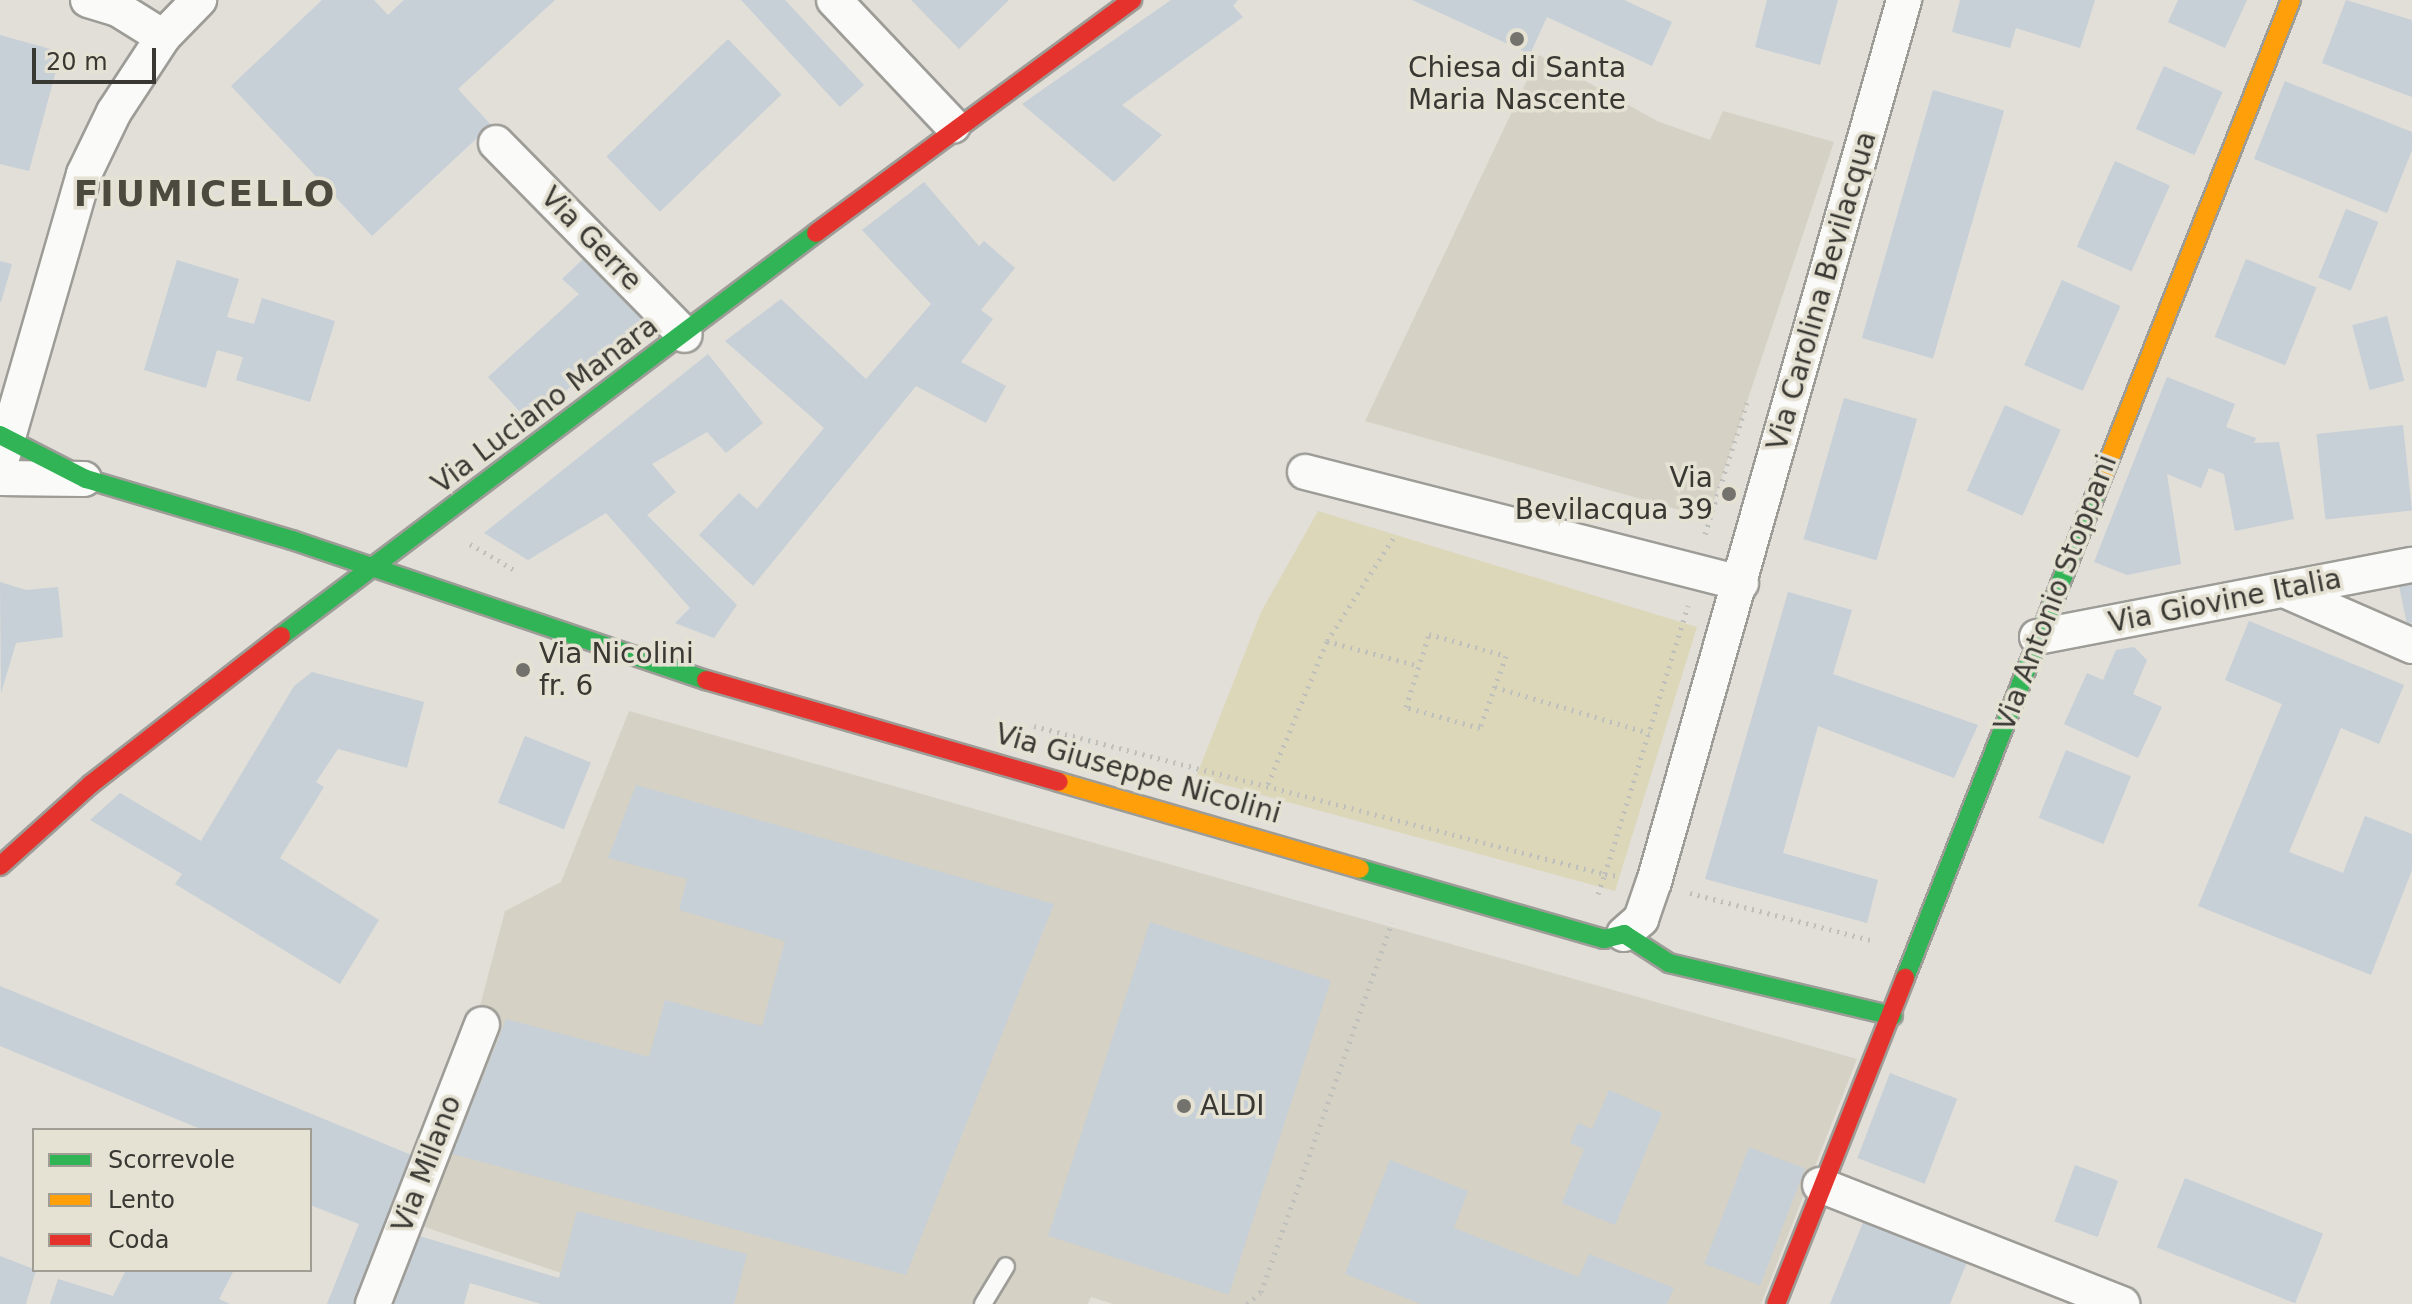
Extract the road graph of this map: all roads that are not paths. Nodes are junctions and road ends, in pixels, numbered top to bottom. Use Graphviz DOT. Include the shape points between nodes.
graph roads {
  1 [pos="88,0"];
  2 [pos="199,0"];
  3 [pos="834,0"];
  4 [pos="1132,0"];
  5 [pos="1904,0"];
  6 [pos="2291,0"];
  7 [pos="163,37"];
  8 [pos="953,126"];
  9 [pos="496,143"];
  10 [pos="685,335"];
  11 [pos="3,446"];
  12 [pos="1305,472"];
  13 [pos="0,478"];
  14 [pos="86,479"];
  15 [pos="2412,565"];
  16 [pos="368,568"];
  17 [pos="1741,583"];
  18 [pos="2284,590"];
  19 [pos="2037,637"];
  20 [pos="2412,646"];
  21 [pos="0,866"];
  22 [pos="1624,934"];
  23 [pos="1893,1016"];
  24 [pos="482,1025"];
  25 [pos="1820,1185"];
  26 [pos="1006,1266"];
  27 [pos="373,1304"];
  28 [pos="983,1304"];
  29 [pos="1776,1304"];
  30 [pos="2122,1304"];
  1 -- 7 [label="street" via="118,9"];
  2 -- 7 [label="street"];
  3 -- 8 [label="street"];
  4 -- 8 [label="street, Via Luciano Manara"];
  5 -- 17 [label="street, Via Carolina Bevilacqua"];
  6 -- 19 [label="street, Via Antonio Stoppani"];
  7 -- 11 [label="street" via="114,112 84,174"];
  8 -- 10 [label="street, Via Luciano Manara"];
  9 -- 10 [label="street, Via Gerre"];
  10 -- 16 [label="street, Via Luciano Manara"];
  11 -- 14 [label="street, Via Giuseppe Nicolini"];
  12 -- 17 [label="street"];
  13 -- 14 [label="street"];
  14 -- 16 [label="street, Via Giuseppe Nicolini"];
  15 -- 18 [label="street, Via Giovine Italia"];
  16 -- 21 [label="street, Via Luciano Manara" via="91,784"];
  16 -- 22 [label="street, Via Giuseppe Nicolini" via="625,657 1604,939"];
  17 -- 22 [label="street, Via Carolina Bevilacqua" via="1654,882 1641,919"];
  18 -- 19 [label="street, Via Giovine Italia"];
  18 -- 20 [label="street"];
  19 -- 23 [label="street, Via Antonio Stoppani"];
  22 -- 23 [label="street" via="1669,963"];
  23 -- 25 [label="street, Via Antonio Stoppani"];
  24 -- 27 [label="street, Via Milano"];
  25 -- 29 [label="street, Via Antonio Stoppani"];
  25 -- 30 [label="street"];
  26 -- 28 [label="lane"];
}
